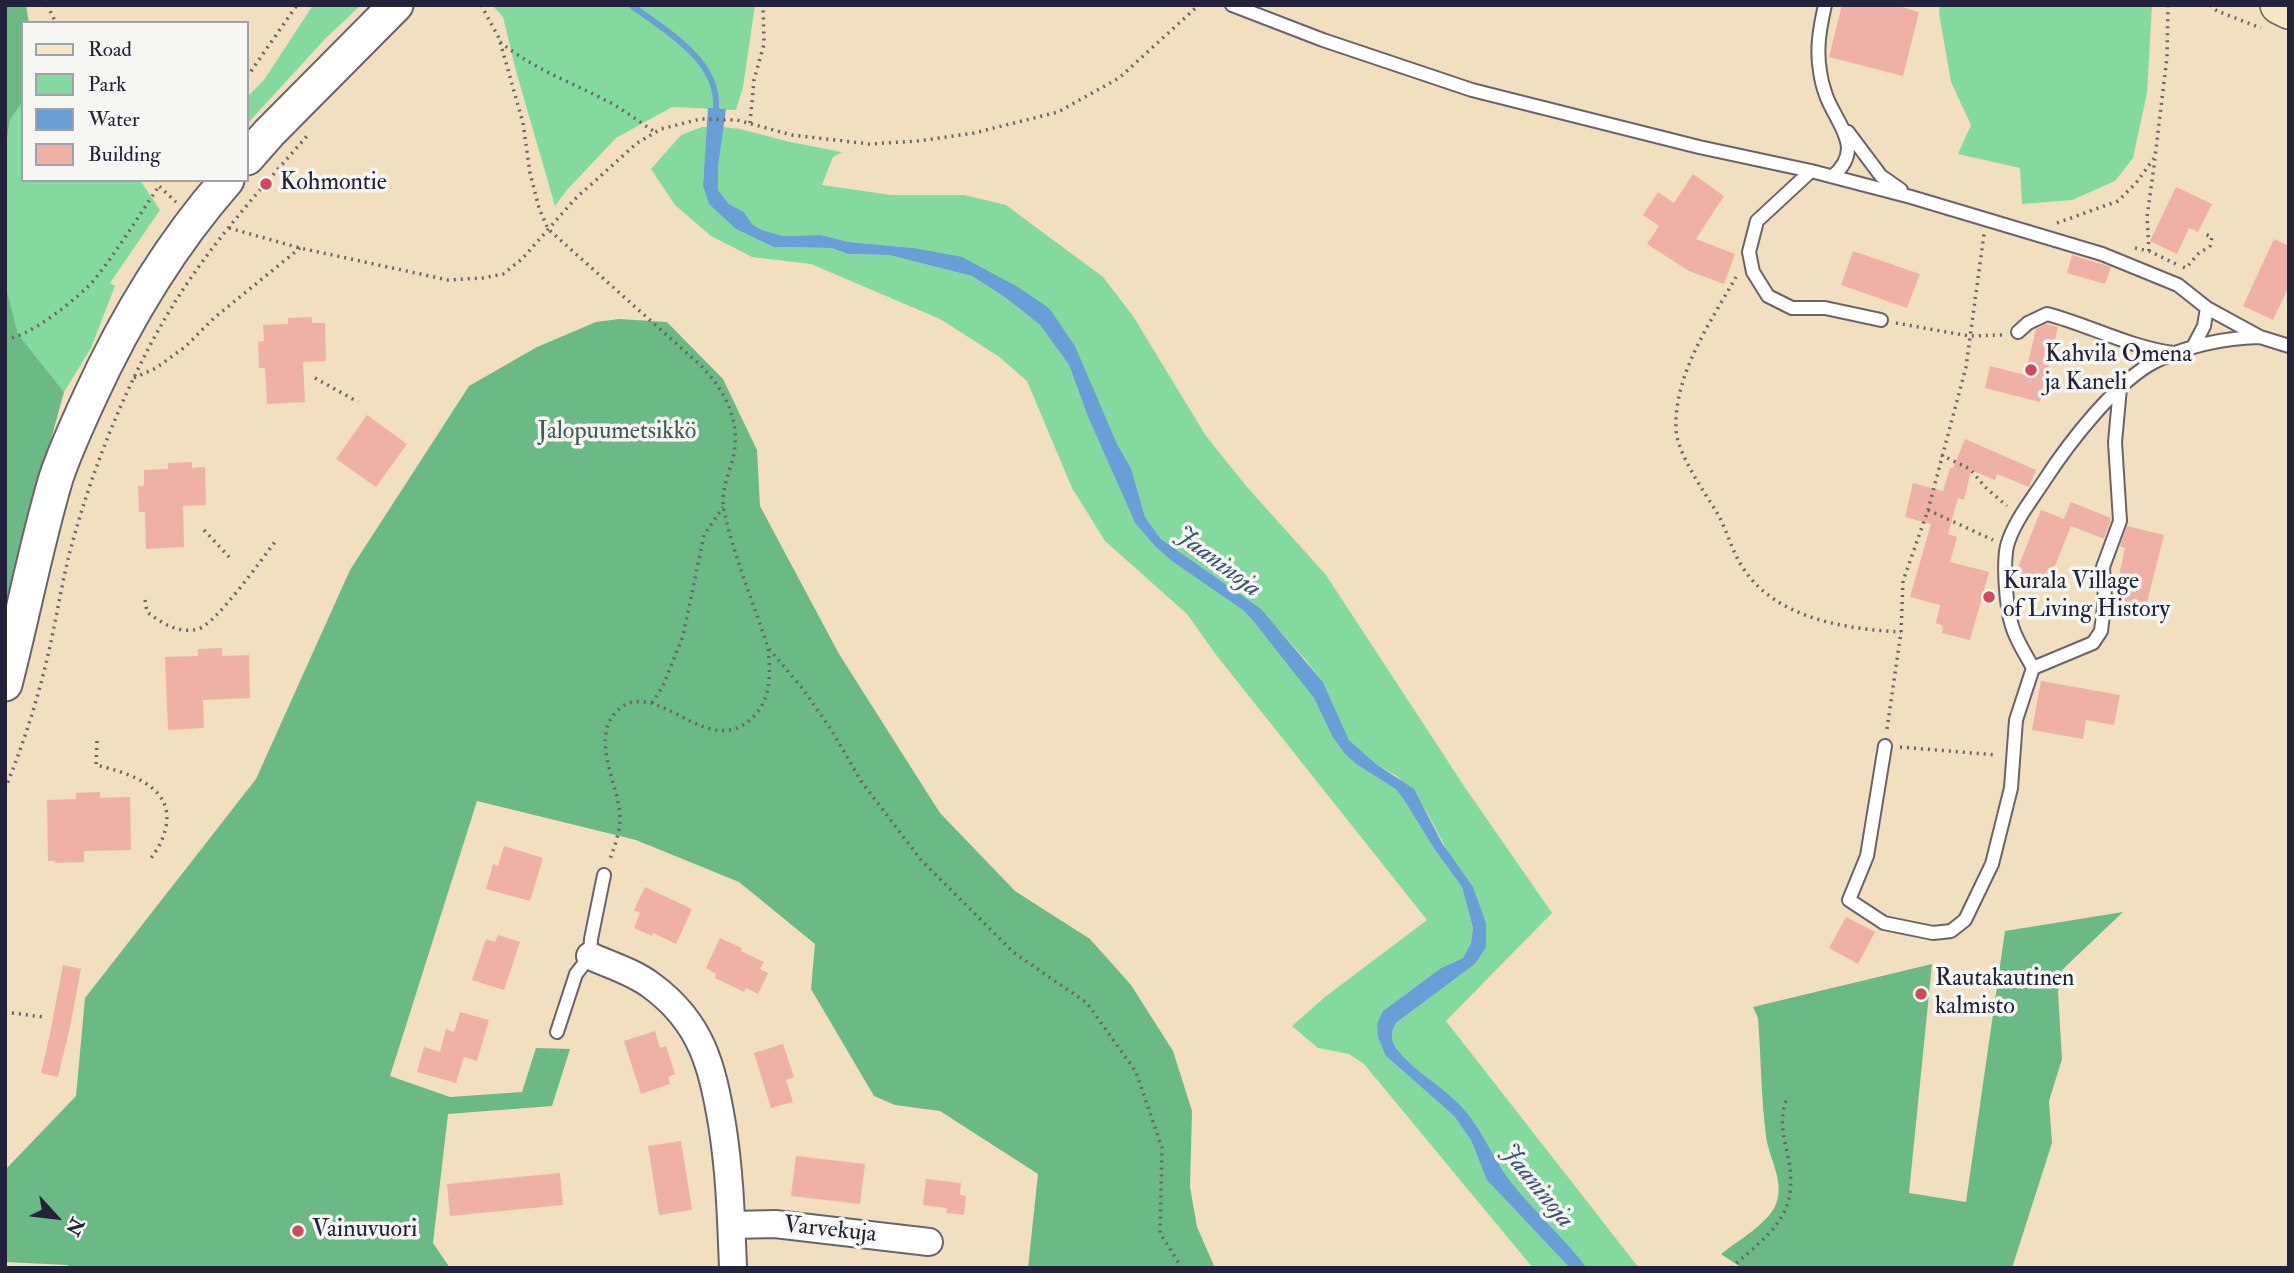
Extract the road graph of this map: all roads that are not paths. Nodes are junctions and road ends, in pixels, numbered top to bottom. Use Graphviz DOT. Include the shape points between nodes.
graph roads {
  1 [pos="1232,5"];
  2 [pos="1825,5"];
  3 [pos="390,12"];
  4 [pos="1843,127"];
  5 [pos="248,157"];
  6 [pos="1811,171"];
  7 [pos="1833,176"];
  8 [pos="225,182"];
  9 [pos="1910,197"];
  10 [pos="2207,308"];
  11 [pos="1881,320"];
  12 [pos="2018,332"];
  13 [pos="2260,337"];
  14 [pos="2289,346"];
  15 [pos="2193,347"];
  16 [pos="2177,354"];
  17 [pos="2120,388"];
  18 [pos="2034,668"];
  19 [pos="5,684"];
  20 [pos="1885,746"];
  21 [pos="604,875"];
  22 [pos="590,956"];
  23 [pos="557,1032"];
  24 [pos="732,1225"];
  25 [pos="929,1242"];
  26 [pos="733,1268"];
  1 -- 6 [label="lane" via="1472,90"];
  2 -- 4 [label="lane" via="1819,70 1826,97"];
  3 -- 5 [label="street"];
  4 -- 7 [label="lane" via="1849,149 1843,167"];
  4 -- 9 [label="lane" via="1881,176"];
  6 -- 7 [label="lane"];
  6 -- 11 [label="lane" via="1757,221 1749,254 1753,272 1768,296 1792,308 1825,308"];
  7 -- 9 [label="lane"];
  8 -- 19 [label="street" via="143,293 65,452"];
  9 -- 10 [label="lane" via="2102,254 2178,285"];
  10 -- 13 [label="lane"];
  10 -- 15 [label="lane"];
  12 -- 16 [label="lane" via="2047,314 2155,351"];
  13 -- 14 [label="lane"];
  13 -- 15 [label="lane"];
  15 -- 16 [label="lane"];
  16 -- 17 [label="lane" via="2154,362"];
  17 -- 18 [label="lane" via="2060,457 2007,547 2006,589 2012,626"];
  17 -- 18 [label="lane" via="2115,442 2120,521 2103,567 2101,631 2093,643"];
  18 -- 20 [label="lane" via="2016,720 2011,788 1992,864 1965,920 1951,931 1933,933 1884,923 1849,900 1867,856"];
  21 -- 22 [label="lane"];
  22 -- 23 [label="lane" via="576,974"];
  22 -- 24 [label="street" via="650,984 694,1031 713,1073 730,1179"];
  24 -- 25 [label="street, Varvekuja" via="775,1224"];
  24 -- 26 [label="street"];
}
